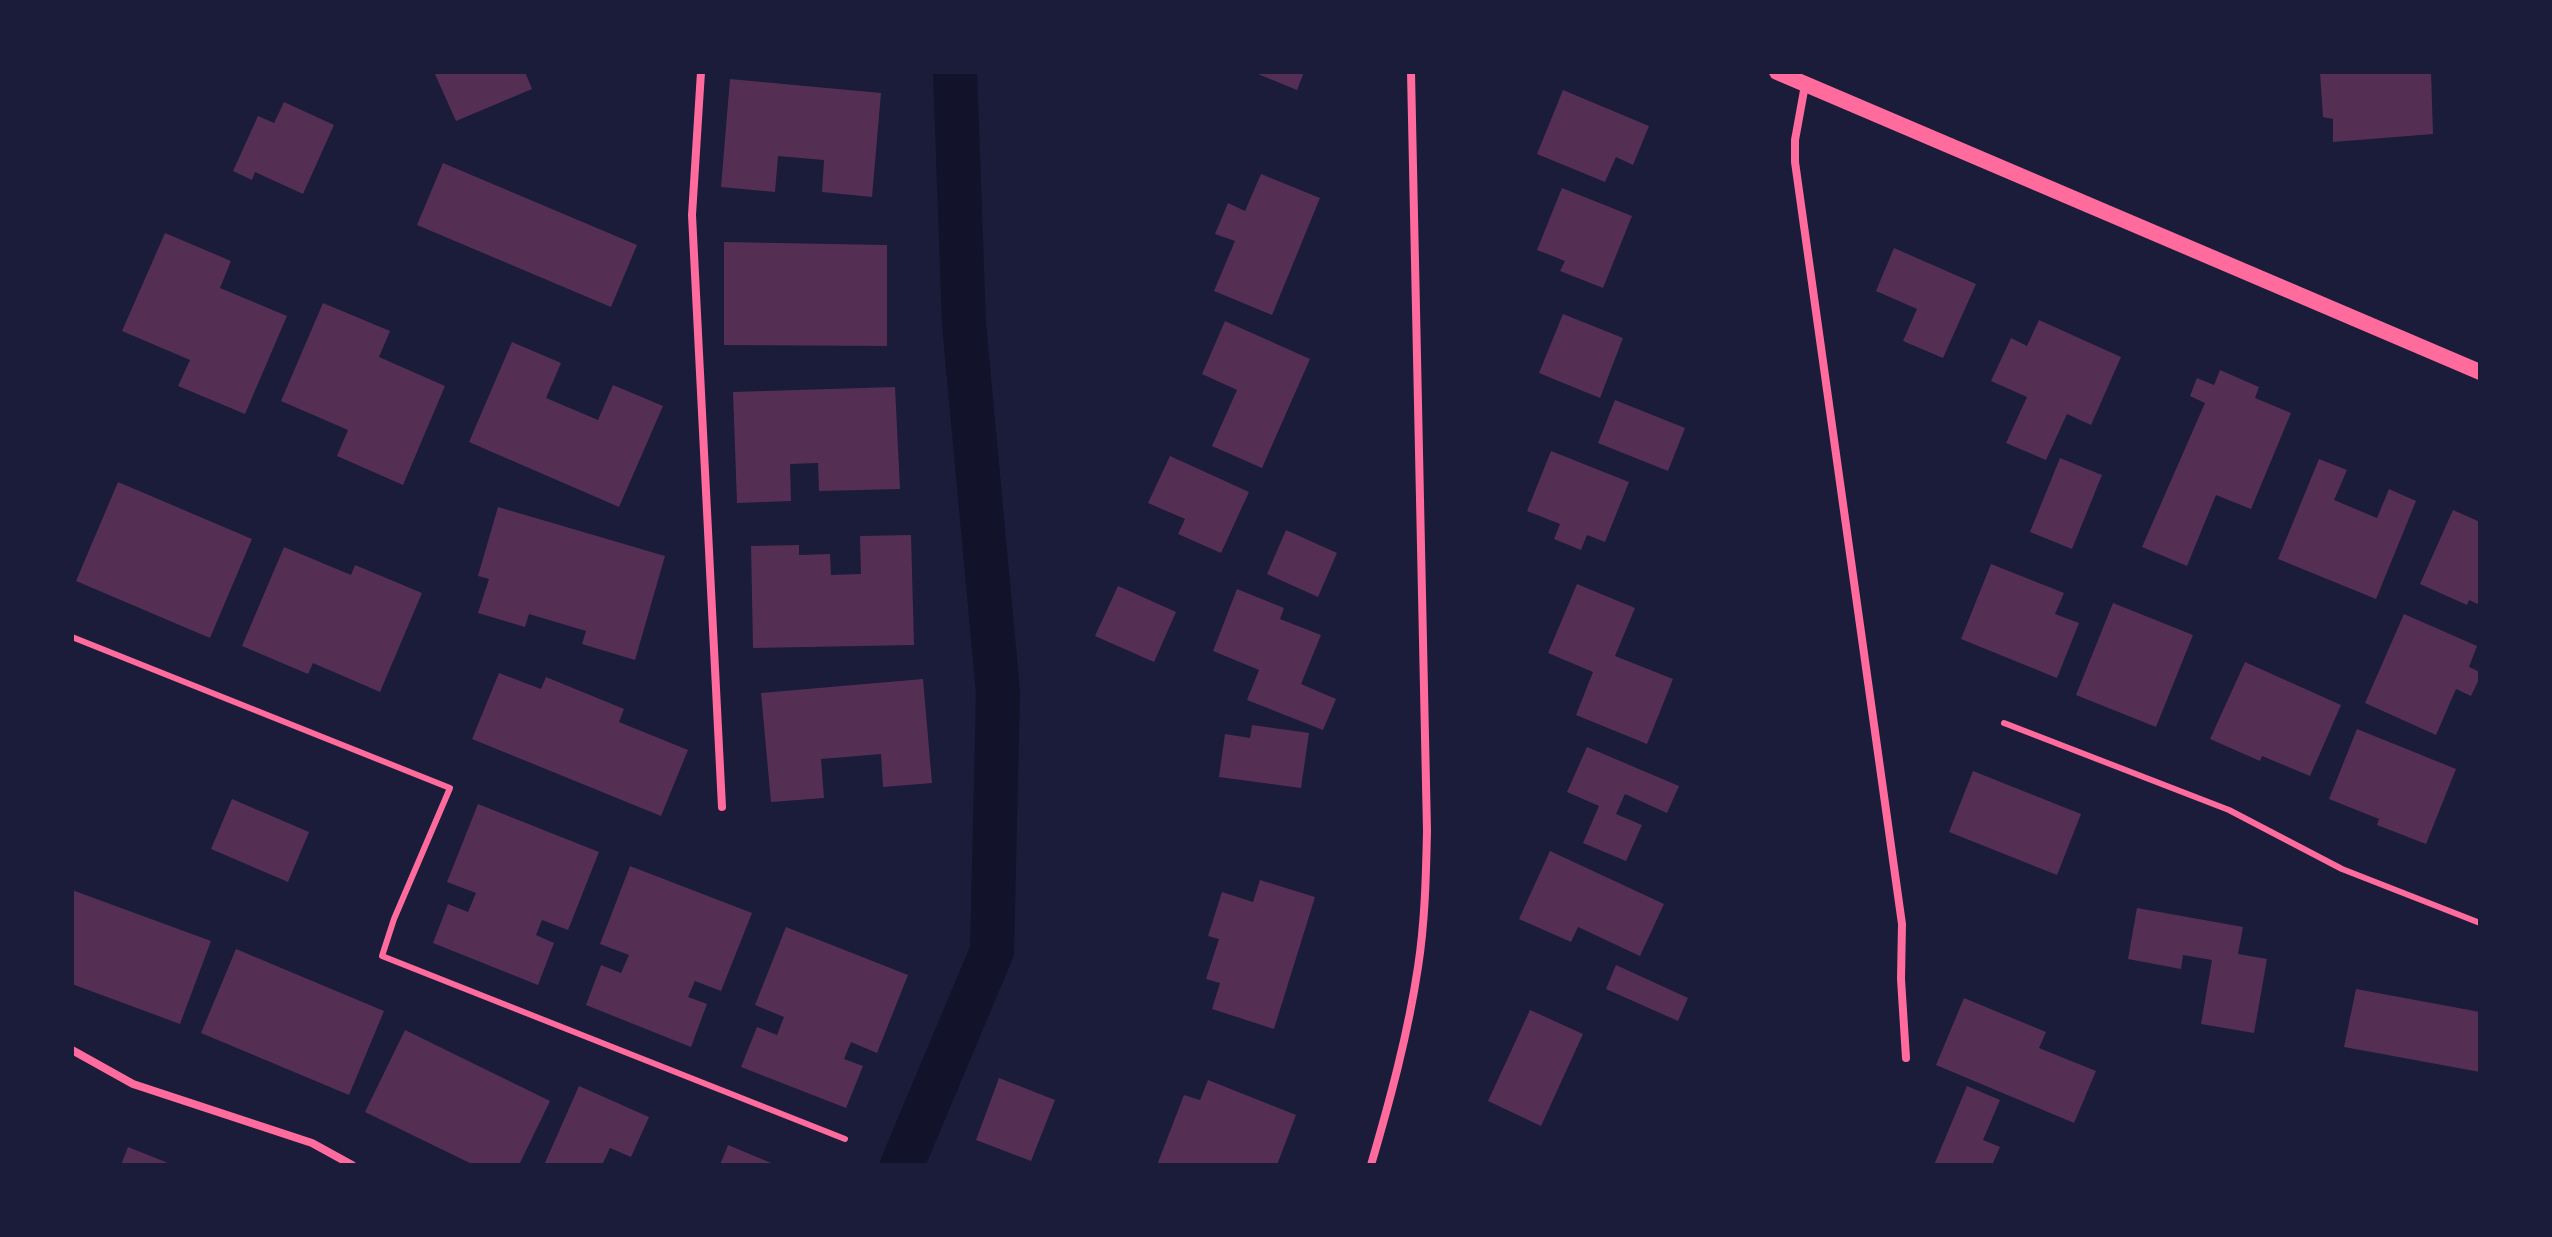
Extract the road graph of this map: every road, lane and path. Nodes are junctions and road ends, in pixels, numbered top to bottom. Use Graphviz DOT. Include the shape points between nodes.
graph roads {
  1 [pos="701,72"];
  2 [pos="1411,72"];
  3 [pos="1777,72"];
  4 [pos="1805,84"];
  5 [pos="2480,372"];
  6 [pos="72,637"];
  7 [pos="2004,723"];
  8 [pos="722,807"];
  9 [pos="2480,923"];
  10 [pos="72,1050"];
  11 [pos="1906,1058"];
  12 [pos="845,1139"];
  13 [pos="352,1165"];
  14 [pos="1371,1165"];
  1 -- 8 [label="street" via="692,215"];
  2 -- 14 [label="street" via="1425,895 1405,1038"];
  3 -- 4 [label="main road"];
  4 -- 5 [label="main road"];
  4 -- 11 [label="street" via="1795,162 1902,924"];
  6 -- 12 [label="lane" via="450,788 382,956"];
  7 -- 9 [label="lane" via="2229,810 2342,869"];
  10 -- 13 [label="street" via="133,1084 312,1143"];
}
